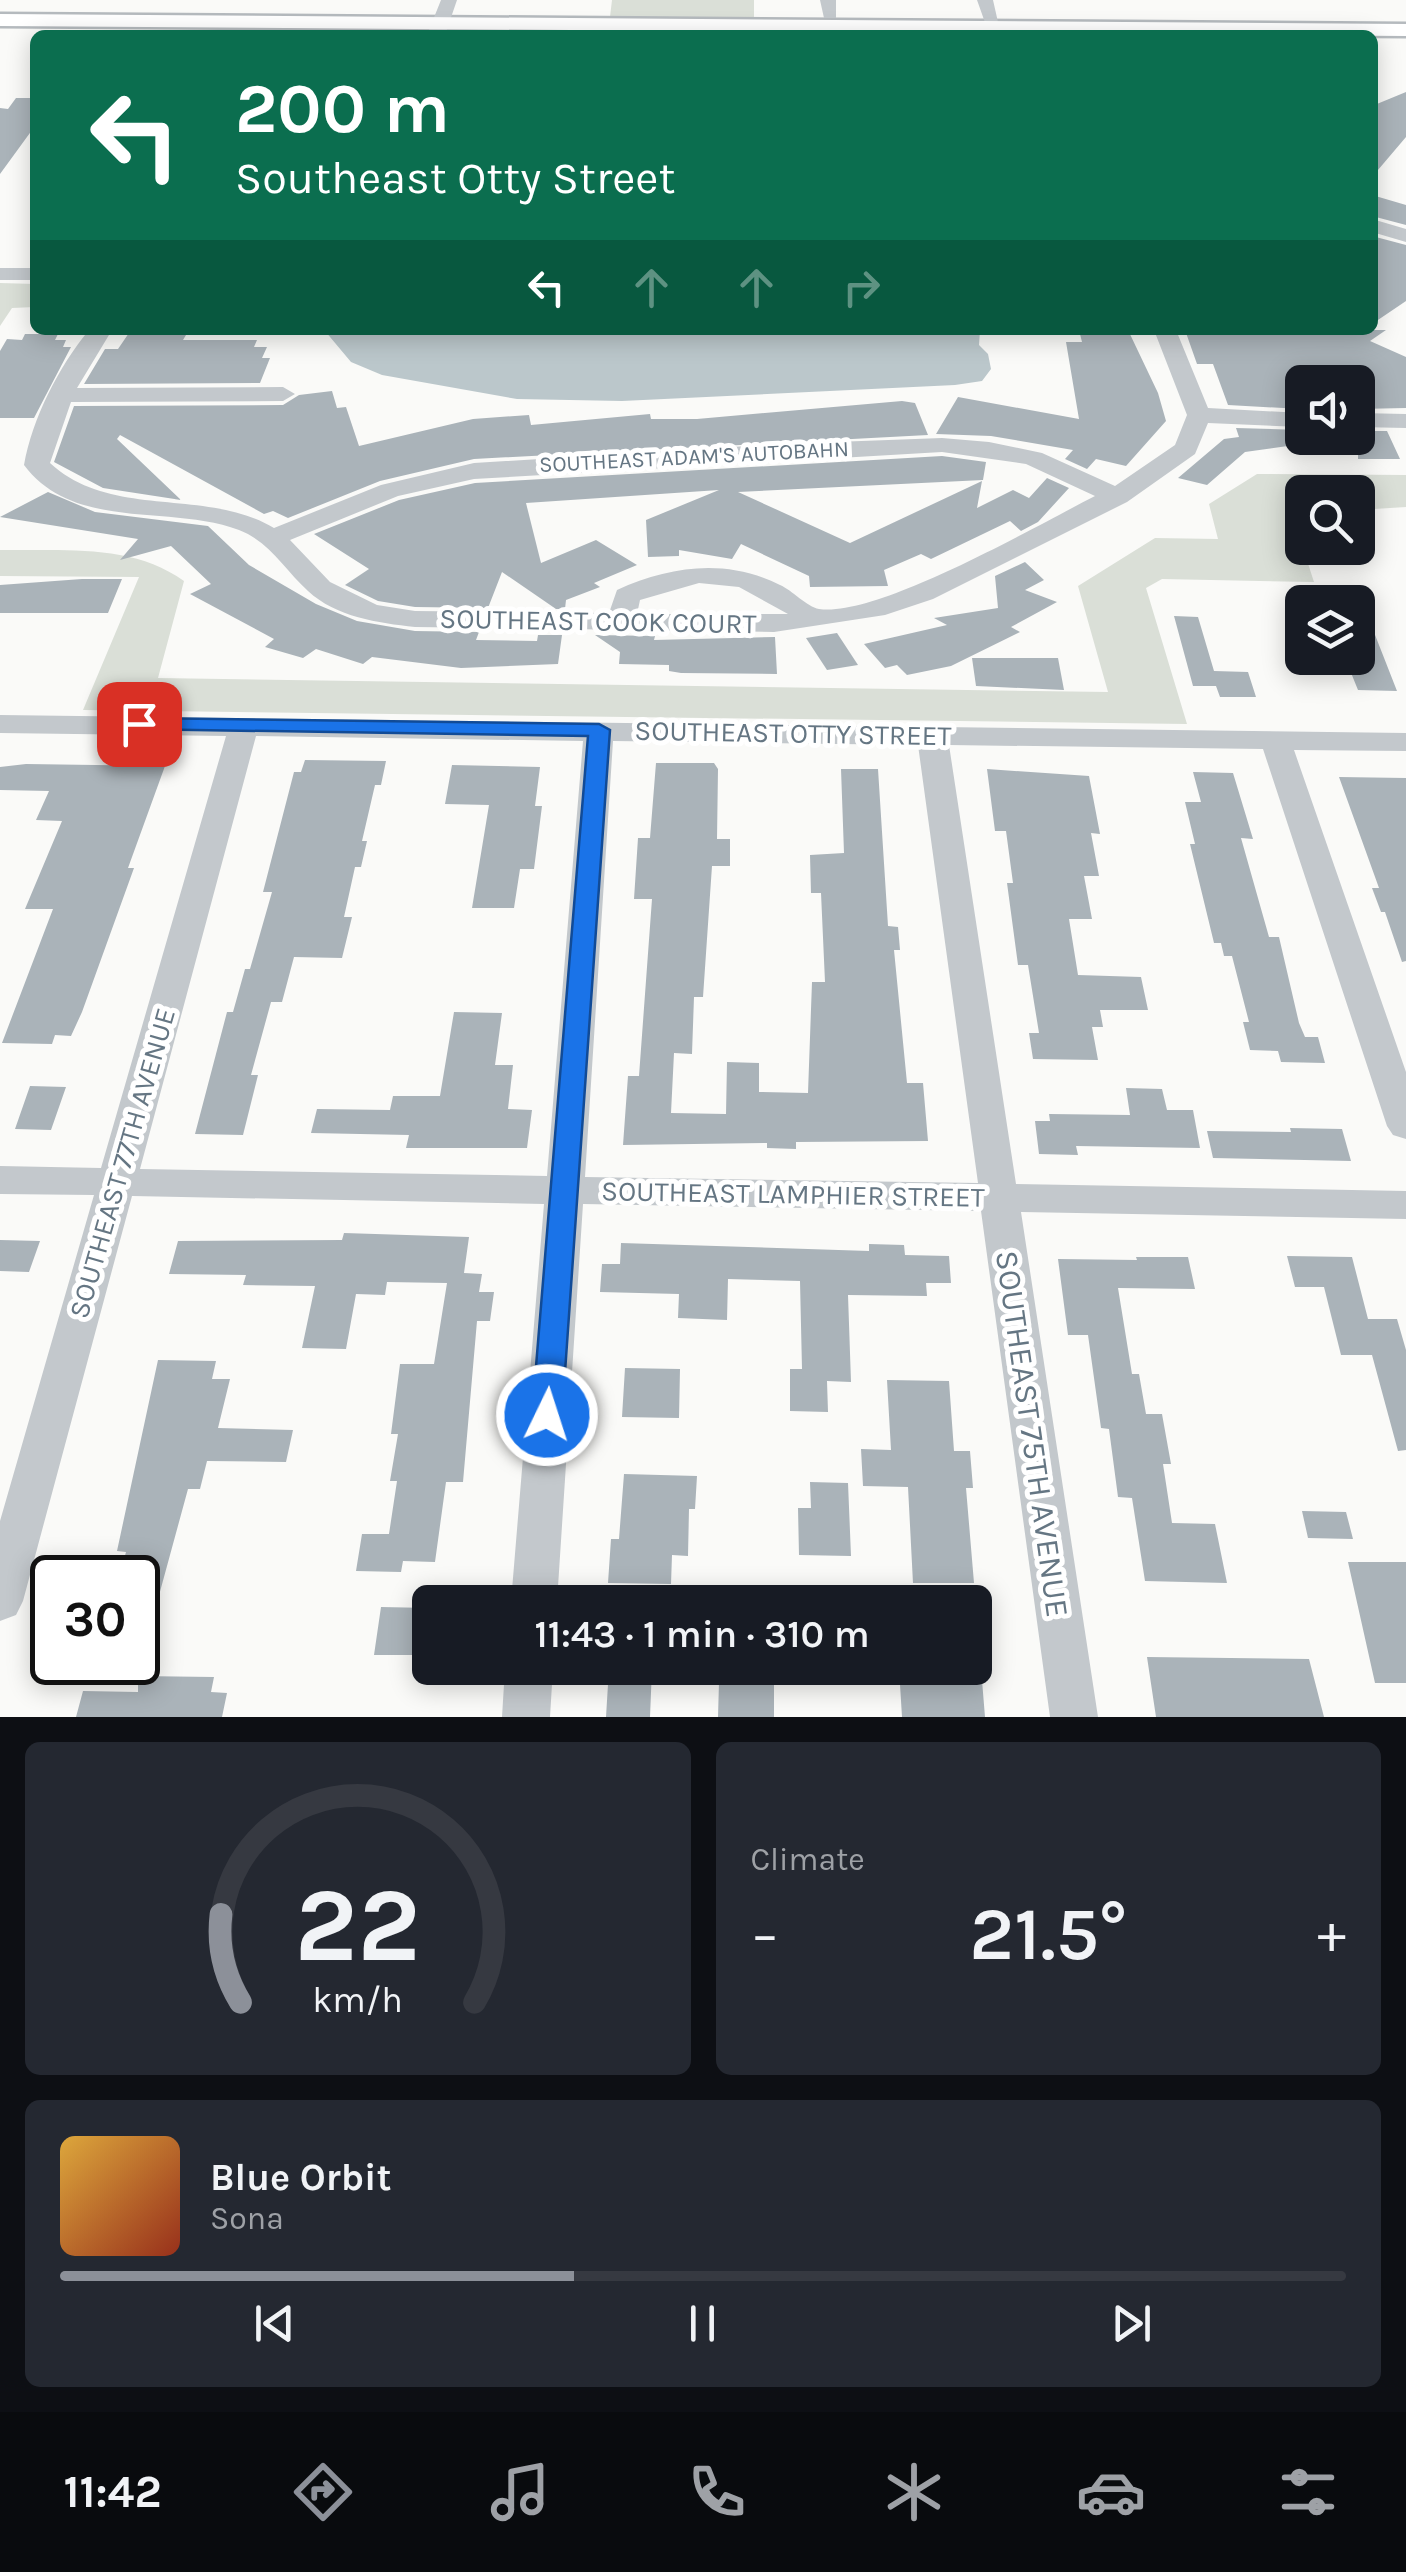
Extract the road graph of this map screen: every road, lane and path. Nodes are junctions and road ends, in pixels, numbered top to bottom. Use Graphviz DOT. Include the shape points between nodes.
graph roads {
  1 [pos="449,0"];
  2 [pos="985,0"];
  3 [pos="0,20"];
  4 [pos="994,27"];
  5 [pos="439,29"];
  6 [pos="1107,30"];
  7 [pos="1378,30"];
  8 [pos="1406,30"];
  9 [pos="1378,227"];
  10 [pos="1406,236"];
  11 [pos="0,274"];
  12 [pos="30,274"];
  13 [pos="97,335"];
  14 [pos="1167,335"];
  15 [pos="283,394"];
  16 [pos="65,395"];
  17 [pos="1199,415"];
  18 [pos="1285,419"];
  19 [pos="1375,420"];
  20 [pos="1406,421"];
  21 [pos="1118,497"];
  22 [pos="272,538"];
  23 [pos="812,619"];
  24 [pos="622,622"];
  25 [pos="0,724"];
  26 [pos="244,725"];
  27 [pos="599,730"];
  28 [pos="932,735"];
  29 [pos="1275,740"];
  30 [pos="1406,742"];
  31 [pos="1406,1126"];
  32 [pos="0,1180"];
  33 [pos="116,1182"];
  34 [pos="563,1190"];
  35 [pos="998,1197"];
  36 [pos="1406,1205"];
  37 [pos="535,1585"];
  38 [pos="0,1601"];
  39 [pos="528,1685"];
  40 [pos="526,1717"];
  41 [pos="1074,1717"];
  1 -- 5 [label="street"];
  2 -- 4 [label="street"];
  3 -- 5 [label="main road"];
  4 -- 5 [label="main road"];
  4 -- 6 [label="main road"];
  7 -- 8 [label="main road"];
  9 -- 10 [label="street"];
  11 -- 12 [label="street"];
  13 -- 16 [label="street, SOUTHEAST COOK COURT" via="80,356"];
  14 -- 17 [label="street"];
  15 -- 16 [label="street"];
  16 -- 22 [label="street, SOUTHEAST COOK COURT" via="37,457 56,486 234,521"];
  17 -- 18 [label="street"];
  17 -- 21 [label="street, SOUTHEAST COOK COURT" via="1186,449"];
  19 -- 20 [label="street"];
  21 -- 22 [label="street, SOUTHEAST ADAM'S AUTOBAHN" via="1033,458 989,448 781,451 474,471 390,490"];
  21 -- 23 [label="street, SOUTHEAST COOK COURT" via="923,593"];
  22 -- 24 [label="street, SOUTHEAST COOK COURT" via="327,593 374,612 416,619"];
  23 -- 24 [label="street, SOUTHEAST COOK COURT"];
  23 -- 24 [label="street" via="766,586 713,573 652,582 627,596"];
  25 -- 26 [label="street, SOUTHEAST OTTY STREET"];
  26 -- 27 [label="street, SOUTHEAST OTTY STREET"];
  26 -- 33 [label="street, SOUTHEAST 77TH AVENUE"];
  27 -- 28 [label="street, SOUTHEAST OTTY STREET"];
  27 -- 34 [label="street"];
  28 -- 29 [label="street, SOUTHEAST OTTY STREET"];
  28 -- 35 [label="street, SOUTHEAST 75TH AVENUE"];
  29 -- 30 [label="street, SOUTHEAST OTTY STREET"];
  29 -- 31 [label="street"];
  32 -- 33 [label="street, SOUTHEAST LAMPHIER STREET"];
  33 -- 34 [label="street, SOUTHEAST LAMPHIER STREET"];
  33 -- 38 [label="street, SOUTHEAST 77TH AVENUE"];
  34 -- 35 [label="street, SOUTHEAST LAMPHIER STREET"];
  34 -- 37 [label="street"];
  35 -- 36 [label="street, SOUTHEAST LAMPHIER STREET"];
  35 -- 41 [label="street, SOUTHEAST 75TH AVENUE"];
  39 -- 40 [label="street"];
}
